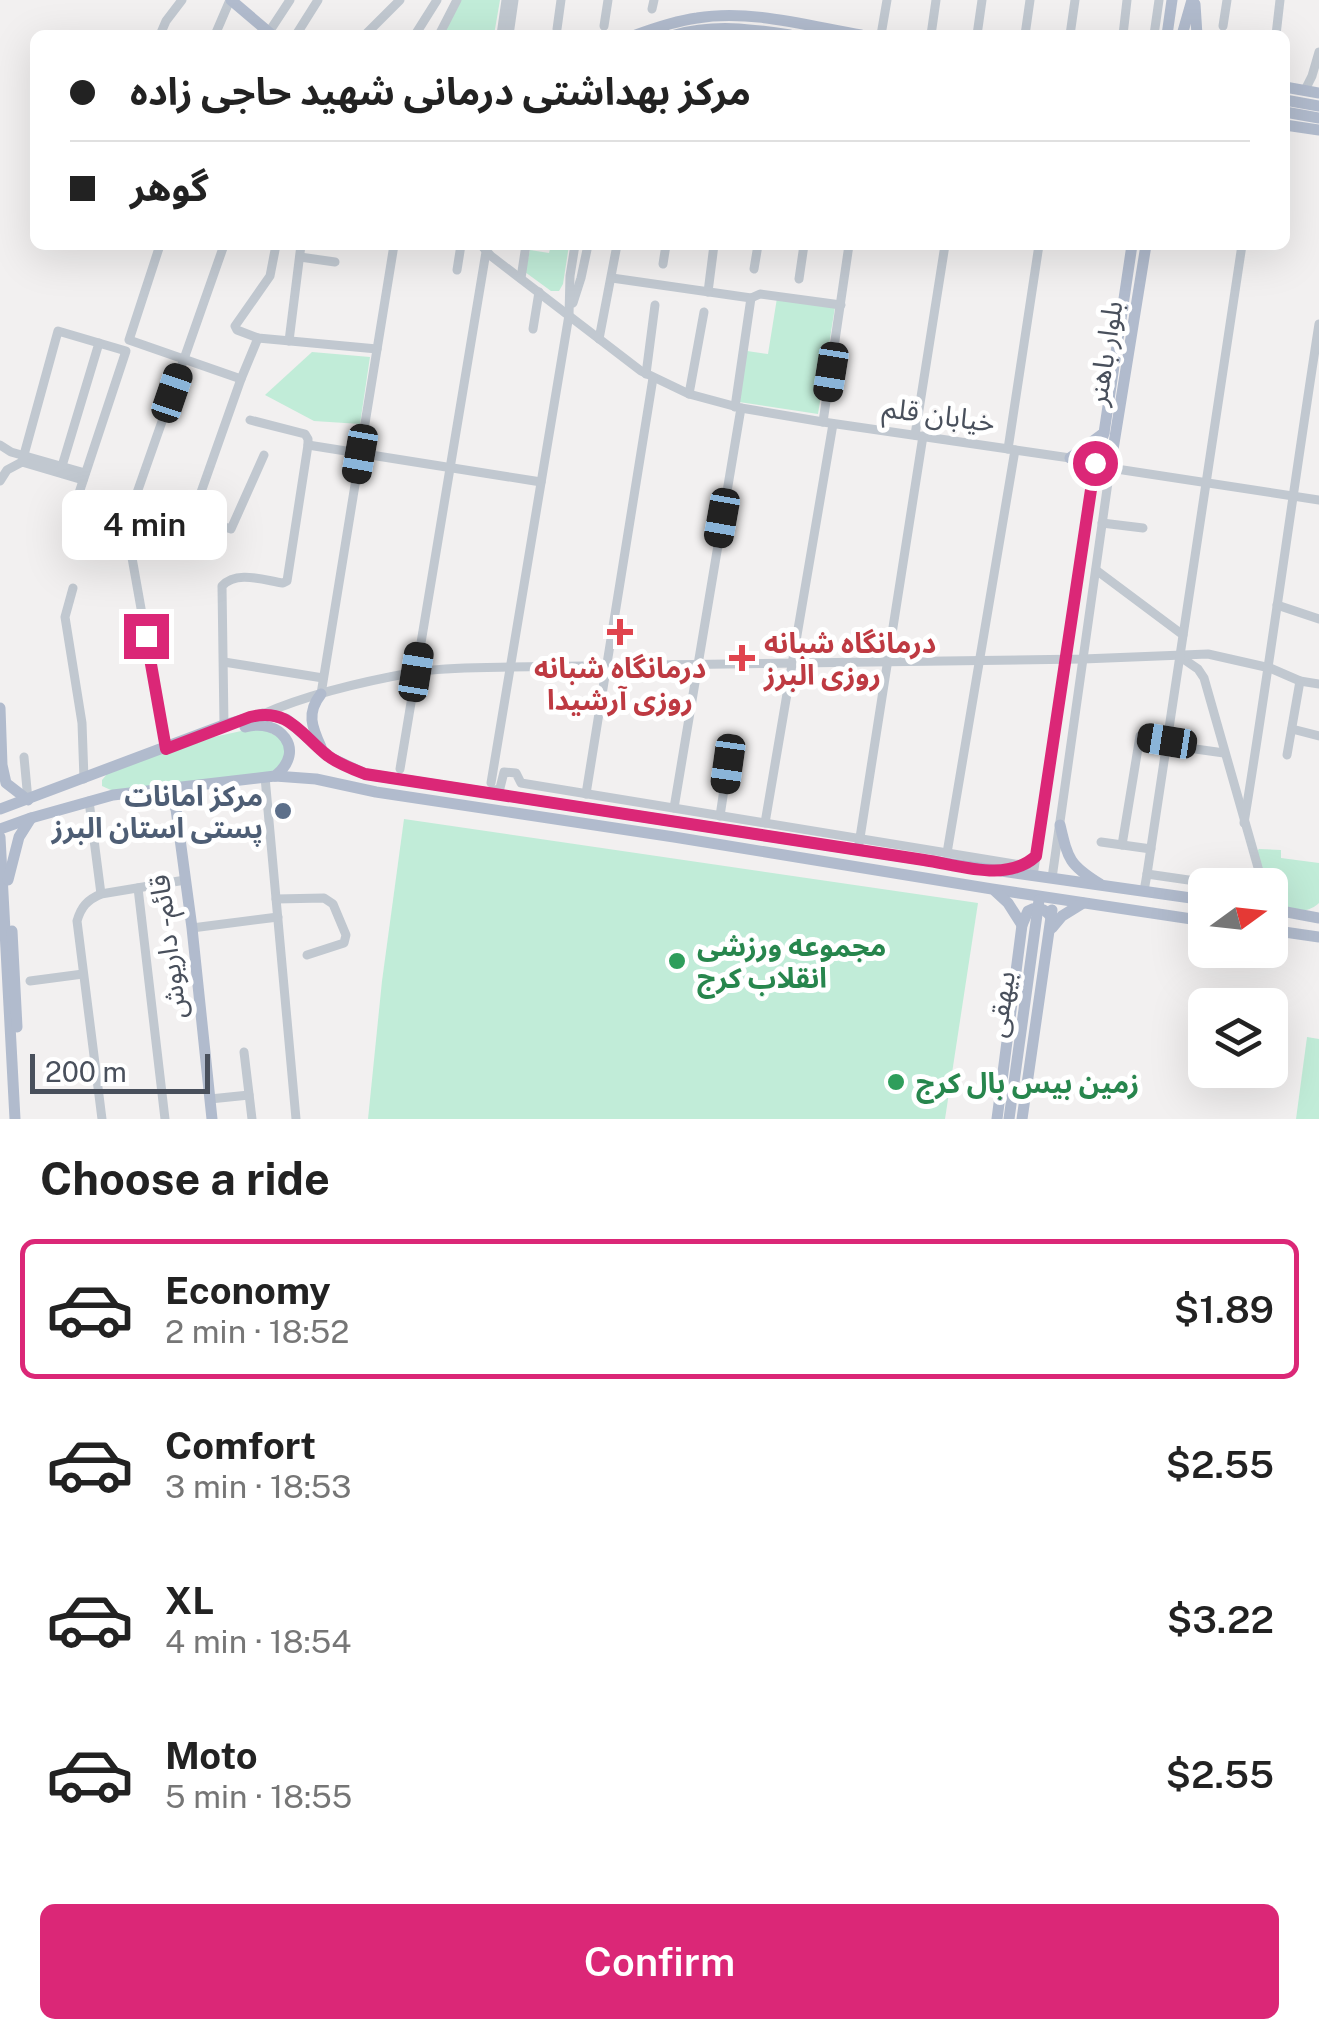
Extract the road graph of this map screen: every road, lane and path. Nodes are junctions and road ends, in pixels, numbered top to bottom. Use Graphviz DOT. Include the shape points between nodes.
graph roads {
  1 [pos="182,0"];
  2 [pos="290,0"];
  3 [pos="318,0"];
  4 [pos="400,0"];
  5 [pos="437,0"];
  6 [pos="457,0"];
  7 [pos="506,0"];
  8 [pos="514,0"];
  9 [pos="561,0"];
  10 [pos="608,0"];
  11 [pos="886,0"];
  12 [pos="936,0"];
  13 [pos="982,0"];
  14 [pos="1030,0"];
  15 [pos="1075,0"];
  16 [pos="1127,0"];
  17 [pos="1160,0"];
  18 [pos="1172,0"];
  19 [pos="1184,0"];
  20 [pos="1194,0"];
  21 [pos="1227,0"];
  22 [pos="1280,0"];
  23 [pos="233,1"];
  24 [pos="696,23"];
  25 [pos="604,26"];
  26 [pos="1223,26"];
  27 [pos="556,29"];
  28 [pos="162,30"];
  29 [pos="218,30"];
  30 [pos="262,30"];
  31 [pos="266,30"];
  32 [pos="299,30"];
  33 [pos="370,30"];
  34 [pos="419,30"];
  35 [pos="442,30"];
  36 [pos="502,30"];
  37 [pos="510,30"];
  38 [pos="661,30"];
  39 [pos="684,30"];
  40 [pos="747,30"];
  41 [pos="830,30"];
  42 [pos="882,30"];
  43 [pos="931,30"];
  44 [pos="978,30"];
  45 [pos="1025,30"];
  46 [pos="1071,30"];
  47 [pos="1124,30"];
  48 [pos="1155,30"];
  49 [pos="1168,30"];
  50 [pos="1181,30"];
  51 [pos="1183,30"];
  52 [pos="1197,30"];
  53 [pos="1277,30"];
  54 [pos="1319,52"];
  55 [pos="1290,88"];
  56 [pos="1305,90"];
  57 [pos="1319,92"];
  58 [pos="1290,101"];
  59 [pos="1319,106"];
  60 [pos="1290,113"];
  61 [pos="1319,118"];
  62 [pos="1290,125"];
  63 [pos="1319,130"];
  64 [pos="158,250"];
  65 [pos="222,250"];
  66 [pos="275,250"];
  67 [pos="301,250"];
  68 [pos="393,250"];
  69 [pos="460,250"];
  70 [pos="484,250"];
  71 [pos="485,250"];
  72 [pos="525,250"];
  73 [pos="575,250"];
  74 [pos="586,250"];
  75 [pos="616,250"];
  76 [pos="665,250"];
  77 [pos="713,250"];
  78 [pos="757,250"];
  79 [pos="803,250"];
  80 [pos="849,250"];
  81 [pos="944,250"];
  82 [pos="1037,250"];
  83 [pos="1131,250"];
  84 [pos="1145,250"];
  85 [pos="1241,250"];
  86 [pos="300,257"];
  87 [pos="335,262"];
  88 [pos="663,264"];
  89 [pos="754,269"];
  90 [pos="457,270"];
  91 [pos="576,277"];
  92 [pos="521,278"];
  93 [pos="612,278"];
  94 [pos="799,279"];
  95 [pos="539,292"];
  96 [pos="708,292"];
  97 [pos="751,298"];
  98 [pos="655,305"];
  99 [pos="841,305"];
  100 [pos="704,312"];
  101 [pos="569,315"];
  102 [pos="1319,324"];
  103 [pos="533,329"];
  104 [pos="258,338"];
  105 [pos="599,340"];
  106 [pos="288,341"];
  107 [pos="99,342"];
  108 [pos="378,349"];
  109 [pos="184,360"];
  110 [pos="650,376"];
  111 [pos="241,379"];
  112 [pos="689,394"];
  113 [pos="738,408"];
  114 [pos="250,420"];
  115 [pos="312,422"];
  116 [pos="828,423"];
  117 [pos="1104,433"];
  118 [pos="919,436"];
  119 [pos="307,439"];
  120 [pos="0,446"];
  121 [pos="1011,450"];
  122 [pos="360,454"];
  123 [pos="264,455"];
  124 [pos="22,458"];
  125 [pos="1070,458"];
  126 [pos="1095,463"];
  127 [pos="62,466"];
  128 [pos="450,468"];
  129 [pos="1110,468"];
  130 [pos="84,477"];
  131 [pos="0,481"];
  132 [pos="542,482"];
  133 [pos="1206,483"];
  134 [pos="78,496"];
  135 [pos="1292,496"];
  136 [pos="1319,500"];
  137 [pos="192,516"];
  138 [pos="1102,523"];
  139 [pos="1143,528"];
  140 [pos="188,529"];
  141 [pos="1096,570"];
  142 [pos="74,588"];
  143 [pos="1277,605"];
  144 [pos="1319,619"];
  145 [pos="1087,633"];
  146 [pos="1183,635"];
  147 [pos="1180,656"];
  148 [pos="1105,657"];
  149 [pos="1066,659"];
  150 [pos="1083,659"];
  151 [pos="980,660"];
  152 [pos="224,662"];
  153 [pos="888,662"];
  154 [pos="698,664"];
  155 [pos="792,664"];
  156 [pos="606,665"];
  157 [pos="510,666"];
  158 [pos="1270,668"];
  159 [pos="416,672"];
  160 [pos="324,678"];
  161 [pos="1300,681"];
  162 [pos="1319,684"];
  163 [pos="321,694"];
  164 [pos="0,708"];
  165 [pos="263,714"];
  166 [pos="224,726"];
  167 [pos="1292,729"];
  168 [pos="1319,736"];
  169 [pos="190,739"];
  170 [pos="1167,743"];
  171 [pos="166,749"];
  172 [pos="322,751"];
  173 [pos="1224,754"];
  174 [pos="1287,755"];
  175 [pos="24,757"];
  176 [pos="728,764"];
  177 [pos="400,769"];
  178 [pos="106,771"];
  179 [pos="270,776"];
  180 [pos="84,779"];
  181 [pos="491,788"];
  182 [pos="145,790"];
  183 [pos="586,794"];
  184 [pos="114,796"];
  185 [pos="28,800"];
  186 [pos="89,802"];
  187 [pos="576,806"];
  188 [pos="674,808"];
  189 [pos="1,809"];
  190 [pos="599,809"];
  191 [pos="651,811"];
  192 [pos="720,816"];
  193 [pos="31,818"];
  194 [pos="574,822"];
  195 [pos="765,823"];
  196 [pos="1244,823"];
  197 [pos="1060,825"];
  198 [pos="597,826"];
  199 [pos="2,831"];
  200 [pos="1101,842"];
  201 [pos="859,844"];
  202 [pos="1122,845"];
  203 [pos="1151,849"];
  204 [pos="948,852"];
  205 [pos="1036,852"];
  206 [pos="0,853"];
  207 [pos="1055,856"];
  208 [pos="918,859"];
  209 [pos="1258,868"];
  210 [pos="1028,871"];
  211 [pos="1147,874"];
  212 [pos="907,875"];
  213 [pos="924,877"];
  214 [pos="1052,878"];
  215 [pos="8,880"];
  216 [pos="185,880"];
  217 [pos="1188,880"];
  218 [pos="1104,886"];
  219 [pos="138,888"];
  220 [pos="992,889"];
  221 [pos="1144,891"];
  222 [pos="101,894"];
  223 [pos="1188,897"];
  224 [pos="276,899"];
  225 [pos="1044,901"];
  226 [pos="1083,903"];
  227 [pos="1288,912"];
  228 [pos="1319,915"];
  229 [pos="278,917"];
  230 [pos="1188,918"];
  231 [pos="1022,925"];
  232 [pos="192,928"];
  233 [pos="1049,932"];
  234 [pos="1288,933"];
  235 [pos="1319,938"];
  236 [pos="307,955"];
  237 [pos="83,974"];
  238 [pos="30,981"];
  239 [pos="244,1052"];
  240 [pos="12,1065"];
  241 [pos="249,1096"];
  242 [pos="210,1099"];
  243 [pos="14,1119"];
  244 [pos="102,1119"];
  245 [pos="165,1119"];
  246 [pos="212,1119"];
  247 [pos="252,1119"];
  248 [pos="296,1119"];
  249 [pos="998,1119"];
  250 [pos="1009,1119"];
  251 [pos="1022,1119"];
  1 -- 28 [label="street"];
  2 -- 31 [label="street"];
  3 -- 32 [label="street"];
  4 -- 33 [label="street"];
  5 -- 34 [label="street"];
  6 -- 35 [label="street"];
  7 -- 36 [label="street"];
  8 -- 37 [label="street"];
  9 -- 27 [label="street"];
  10 -- 25 [label="street"];
  11 -- 42 [label="street"];
  12 -- 43 [label="street"];
  13 -- 44 [label="street"];
  14 -- 45 [label="street"];
  15 -- 46 [label="street"];
  16 -- 47 [label="street"];
  17 -- 48 [label="street"];
  18 -- 49 [label="main road"];
  19 -- 50 [label="main road"];
  20 -- 51 [label="main road"];
  20 -- 52 [label="main road"];
  21 -- 26 [label="street"];
  22 -- 53 [label="street"];
  23 -- 29 [label="street"];
  23 -- 30 [label="main road"];
  24 -- 38 [label="main road"];
  24 -- 39 [label="main road"];
  24 -- 40 [label="main road"];
  24 -- 41 [label="main road" via="731,16"];
  54 -- 56 [label="street"];
  55 -- 56 [label="main road"];
  56 -- 57 [label="main road"];
  58 -- 59 [label="main road"];
  60 -- 61 [label="main road"];
  62 -- 63 [label="main road"];
  64 -- 109 [label="street" via="129,340"];
  65 -- 109 [label="street"];
  66 -- 104 [label="street" via="272,272 235,326"];
  67 -- 86 [label="street"];
  68 -- 108 [label="street"];
  69 -- 90 [label="street"];
  70 -- 128 [label="street"];
  71 -- 92 [label="street, خیابان قلم"];
  72 -- 92 [label="street"];
  73 -- 91 [label="street"];
  74 -- 91 [label="street"];
  75 -- 93 [label="street"];
  76 -- 88 [label="street"];
  77 -- 96 [label="street"];
  78 -- 89 [label="street"];
  79 -- 94 [label="street"];
  80 -- 99 [label="street"];
  81 -- 118 [label="street"];
  82 -- 121 [label="street"];
  83 -- 117 [label="main road, بلوار باهنر"];
  84 -- 129 [label="main road, بلوار باهنر"];
  85 -- 133 [label="street"];
  86 -- 87 [label="street"];
  86 -- 106 [label="street"];
  91 -- 101 [label="street"];
  92 -- 95 [label="street, خیابان قلم"];
  93 -- 96 [label="street"];
  93 -- 105 [label="street"];
  95 -- 101 [label="street, خیابان قلم"];
  95 -- 103 [label="street"];
  96 -- 97 [label="street"];
  97 -- 99 [label="street"];
  97 -- 113 [label="street"];
  98 -- 110 [label="street"];
  99 -- 116 [label="street"];
  100 -- 112 [label="street"];
  101 -- 105 [label="street, خیابان قلم"];
  101 -- 132 [label="street"];
  102 -- 135 [label="street"];
  104 -- 106 [label="street"];
  104 -- 111 [label="street"];
  105 -- 110 [label="street, خیابان قلم"];
  106 -- 108 [label="street"];
  107 -- 124 [label="street" via="58,331"];
  107 -- 127 [label="street"];
  107 -- 130 [label="street" via="126,351"];
  108 -- 122 [label="street"];
  109 -- 111 [label="street"];
  109 -- 171 [label="street" via="126,524"];
  110 -- 112 [label="street, خیابان قلم"];
  110 -- 156 [label="street"];
  111 -- 137 [label="street"];
  112 -- 113 [label="street, خیابان قلم"];
  113 -- 116 [label="street, خیابان قلم"];
  113 -- 154 [label="street"];
  114 -- 119 [label="street"];
  115 -- 119 [label="street"];
  116 -- 118 [label="street, خیابان قلم"];
  116 -- 155 [label="street"];
  117 -- 125 [label="main road"];
  117 -- 126 [label="main road, بلوار باهنر"];
  118 -- 121 [label="street, خیابان قلم"];
  118 -- 153 [label="street"];
  119 -- 122 [label="street"];
  119 -- 152 [label="street" via="287,581 225,581"];
  120 -- 124 [label="street"];
  121 -- 125 [label="street, خیابان قلم"];
  121 -- 151 [label="street"];
  122 -- 128 [label="street"];
  122 -- 160 [label="street"];
  123 -- 137 [label="street" via="231,530"];
  124 -- 127 [label="street"];
  124 -- 130 [label="street"];
  124 -- 131 [label="street"];
  125 -- 126 [label="street, خیابان قلم"];
  126 -- 129 [label="street, خیابان قلم"];
  126 -- 149 [label="street"];
  127 -- 130 [label="street"];
  128 -- 132 [label="street"];
  128 -- 159 [label="street"];
  129 -- 133 [label="street, خیابان قلم"];
  129 -- 138 [label="street"];
  130 -- 134 [label="street"];
  132 -- 157 [label="street"];
  133 -- 135 [label="street, خیابان قلم"];
  133 -- 146 [label="street"];
  135 -- 136 [label="street, خیابان قلم"];
  135 -- 143 [label="street"];
  137 -- 140 [label="street"];
  138 -- 139 [label="street"];
  138 -- 141 [label="street"];
  141 -- 145 [label="street"];
  141 -- 146 [label="street"];
  142 -- 180 [label="street" via="64,617"];
  143 -- 144 [label="street"];
  143 -- 158 [label="street"];
  145 -- 148 [label="street"];
  145 -- 150 [label="street"];
  146 -- 147 [label="street"];
  147 -- 148 [label="street"];
  147 -- 158 [label="street" via="1208,654"];
  147 -- 170 [label="street"];
  147 -- 173 [label="street" via="1204,678"];
  148 -- 150 [label="street"];
  149 -- 150 [label="street"];
  149 -- 151 [label="street"];
  149 -- 205 [label="street"];
  150 -- 197 [label="street"];
  151 -- 153 [label="street"];
  151 -- 204 [label="street"];
  152 -- 160 [label="street"];
  152 -- 166 [label="street"];
  153 -- 155 [label="street"];
  153 -- 201 [label="street"];
  154 -- 155 [label="street"];
  154 -- 156 [label="street"];
  154 -- 188 [label="street"];
  155 -- 195 [label="street"];
  156 -- 157 [label="street"];
  156 -- 183 [label="street"];
  157 -- 159 [label="street"];
  157 -- 181 [label="street"];
  158 -- 161 [label="street"];
  158 -- 196 [label="street"];
  159 -- 163 [label="street"];
  159 -- 177 [label="street"];
  160 -- 163 [label="street"];
  161 -- 162 [label="street"];
  161 -- 167 [label="street"];
  163 -- 165 [label="street"];
  163 -- 172 [label="main road" via="310,718"];
  164 -- 185 [label="main road" via="6,782"];
  165 -- 166 [label="main road"];
  165 -- 172 [label="main road" via="286,719"];
  166 -- 169 [label="main road"];
  167 -- 168 [label="street"];
  167 -- 174 [label="street"];
  169 -- 171 [label="main road"];
  169 -- 179 [label="main road" via="256,724 272,727 291,753 284,770"];
  170 -- 173 [label="street"];
  170 -- 202 [label="street" via="1140,736"];
  170 -- 203 [label="street"];
  171 -- 178 [label="main road"];
  172 -- 181 [label="main road" via="365,774"];
  173 -- 196 [label="street"];
  175 -- 185 [label="street"];
  176 -- 192 [label="street"];
  178 -- 180 [label="main road"];
  178 -- 184 [label="main road" via="100,786"];
  179 -- 182 [label="main road"];
  179 -- 194 [label="main road"];
  179 -- 224 [label="street"];
  180 -- 185 [label="main road"];
  181 -- 183 [label="street" via="500,788 504,772 521,783"];
  181 -- 187 [label="main road"];
  182 -- 184 [label="main road"];
  182 -- 216 [label="main road, قائم - داریوش" via="174,802"];
  183 -- 191 [label="street"];
  184 -- 186 [label="main road"];
  185 -- 189 [label="main road"];
  186 -- 193 [label="main road"];
  186 -- 222 [label="street"];
  187 -- 190 [label="main road"];
  187 -- 194 [label="main road" via="580,815"];
  188 -- 191 [label="street"];
  188 -- 192 [label="street"];
  190 -- 191 [label="main road"];
  190 -- 198 [label="main road"];
  191 -- 201 [label="main road"];
  192 -- 195 [label="street"];
  193 -- 199 [label="main road"];
  193 -- 215 [label="main road"];
  194 -- 198 [label="main road"];
  195 -- 201 [label="street"];
  196 -- 209 [label="street"];
  197 -- 207 [label="street"];
  197 -- 218 [label="main road" via="1078,870"];
  198 -- 212 [label="main road"];
  199 -- 240 [label="main road"];
  200 -- 202 [label="street"];
  201 -- 204 [label="street"];
  201 -- 208 [label="main road"];
  202 -- 203 [label="street"];
  203 -- 211 [label="street"];
  204 -- 210 [label="street"];
  205 -- 207 [label="street" via="1045,864"];
  205 -- 210 [label="main road"];
  206 -- 215 [label="main road"];
  207 -- 214 [label="street"];
  208 -- 210 [label="main road"];
  208 -- 212 [label="main road"];
  208 -- 213 [label="main road"];
  210 -- 214 [label="main road"];
  211 -- 217 [label="street"];
  211 -- 221 [label="street"];
  212 -- 213 [label="main road"];
  213 -- 220 [label="main road"];
  214 -- 218 [label="main road"];
  215 -- 240 [label="main road" via="18,1045"];
  216 -- 219 [label="street"];
  216 -- 232 [label="main road, قائم - داریوش"];
  218 -- 221 [label="main road"];
  219 -- 222 [label="street"];
  219 -- 245 [label="street"];
  220 -- 225 [label="main road"];
  220 -- 231 [label="main road"];
  221 -- 223 [label="main road"];
  222 -- 237 [label="street" via="90,898 77,921"];
  224 -- 229 [label="street"];
  224 -- 236 [label="street" via="324,898 333,904 344,942"];
  225 -- 226 [label="main road"];
  225 -- 231 [label="main road" via="1028,911"];
  225 -- 233 [label="main road, بیهقی"];
  225 -- 250 [label="main road, بیهقی"];
  226 -- 230 [label="main road"];
  226 -- 233 [label="main road"];
  227 -- 228 [label="main road"];
  229 -- 232 [label="street"];
  229 -- 248 [label="street"];
  231 -- 249 [label="main road, بیهقی"];
  232 -- 242 [label="main road, قائم - داریوش"];
  233 -- 251 [label="main road, بیهقی"];
  234 -- 235 [label="main road"];
  237 -- 238 [label="street"];
  237 -- 244 [label="street"];
  239 -- 241 [label="street"];
  240 -- 243 [label="main road"];
  241 -- 242 [label="street"];
  241 -- 247 [label="street"];
  242 -- 246 [label="main road, قائم - داریوش"];
}
